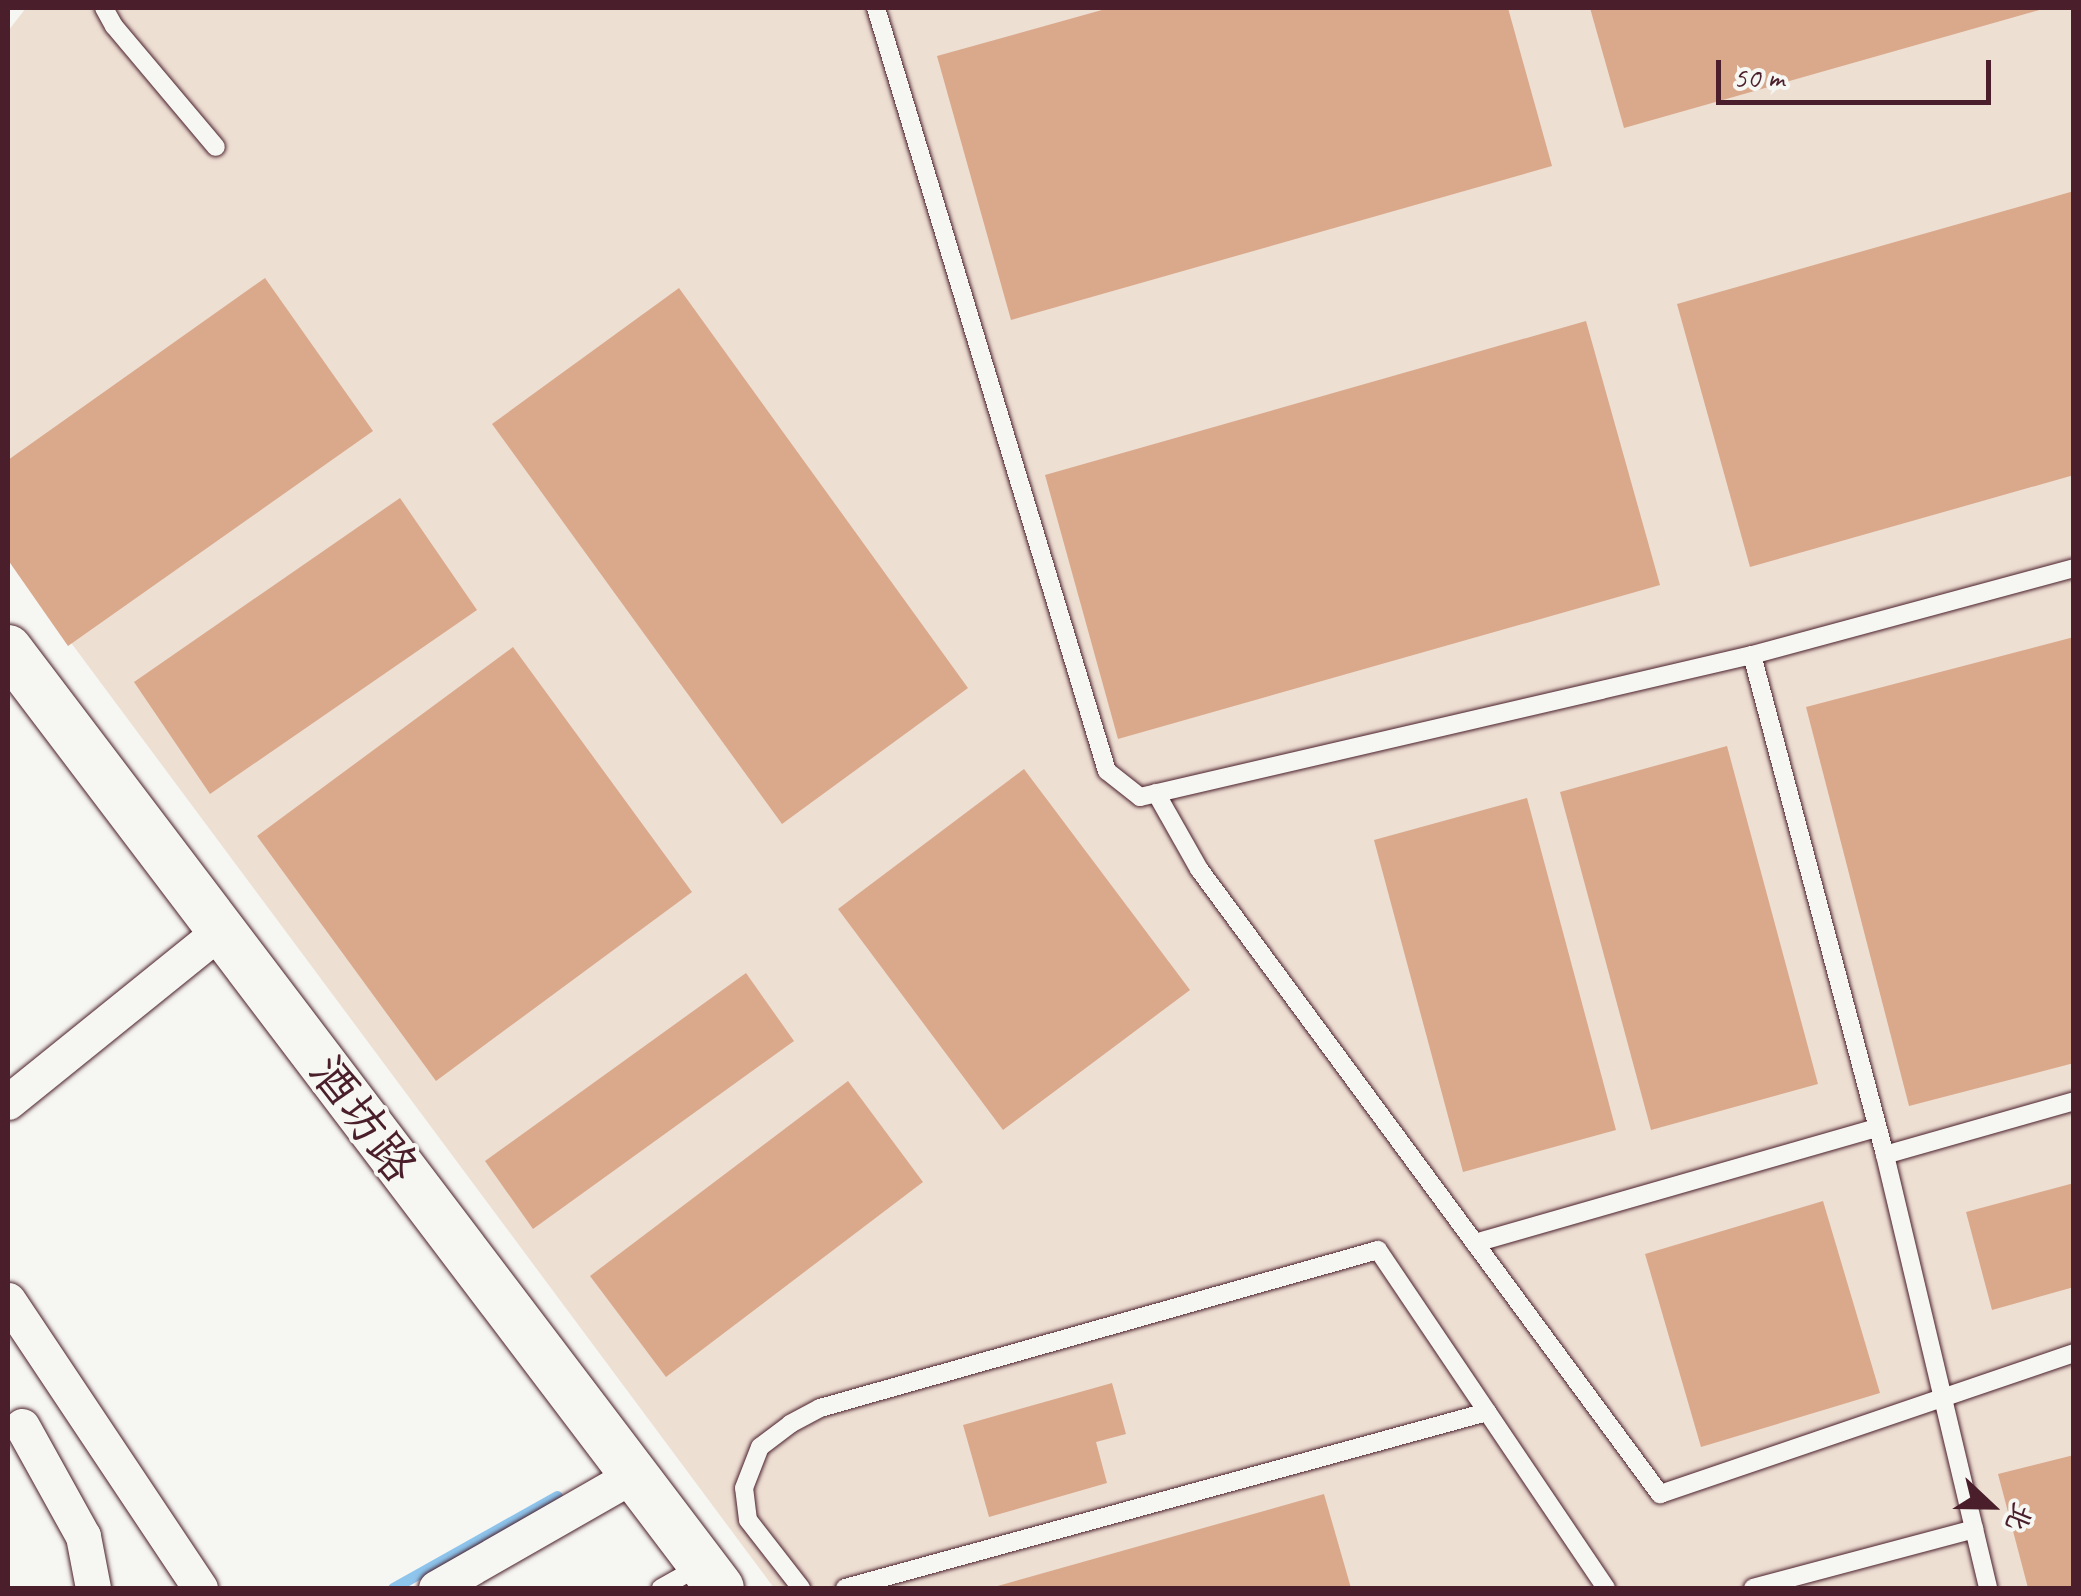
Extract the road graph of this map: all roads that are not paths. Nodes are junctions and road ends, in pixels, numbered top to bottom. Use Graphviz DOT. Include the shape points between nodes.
graph roads {
  1 [pos="104,8"];
  2 [pos="876,8"];
  3 [pos="216,146"];
  4 [pos="2074,568"];
  5 [pos="8,649"];
  6 [pos="1752,655"];
  7 [pos="1156,793"];
  8 [pos="220,931"];
  9 [pos="2074,1101"];
  10 [pos="8,1102"];
  11 [pos="1878,1128"];
  12 [pos="1884,1155"];
  13 [pos="1475,1243"];
  14 [pos="8,1300"];
  15 [pos="2074,1353"];
  16 [pos="1942,1397"];
  17 [pos="1488,1412"];
  18 [pos="12,1420"];
  19 [pos="635,1474"];
  20 [pos="1974,1530"];
  21 [pos="711,1577"];
  22 [pos="93,1588"];
  23 [pos="200,1588"];
  24 [pos="436,1588"];
  25 [pos="661,1588"];
  26 [pos="801,1588"];
  27 [pos="845,1588"];
  28 [pos="1606,1588"];
  29 [pos="1752,1588"];
  30 [pos="1988,1588"];
  1 -- 3 [label="lane"];
  2 -- 7 [label="lane" via="1107,771 1140,797"];
  4 -- 6 [label="lane"];
  5 -- 8 [label="street, 酒坊路"];
  6 -- 7 [label="lane"];
  6 -- 11 [label="lane"];
  7 -- 13 [label="lane" via="1199,868"];
  8 -- 10 [label="street"];
  8 -- 19 [label="street, 酒坊路"];
  9 -- 12 [label="lane"];
  11 -- 12 [label="lane"];
  11 -- 13 [label="lane"];
  12 -- 16 [label="lane"];
  13 -- 16 [label="lane" via="1660,1494"];
  14 -- 23 [label="street"];
  15 -- 16 [label="lane"];
  16 -- 20 [label="lane"];
  17 -- 26 [label="lane" via="1378,1250 820,1408 790,1424 760,1447 744,1488 748,1520"];
  17 -- 27 [label="lane"];
  17 -- 28 [label="lane"];
  18 -- 22 [label="street" via="83,1536"];
  19 -- 21 [label="street, 酒坊路"];
  19 -- 24 [label="street"];
  20 -- 29 [label="lane"];
  20 -- 30 [label="lane"];
  21 -- 25 [label="lane"];
}
